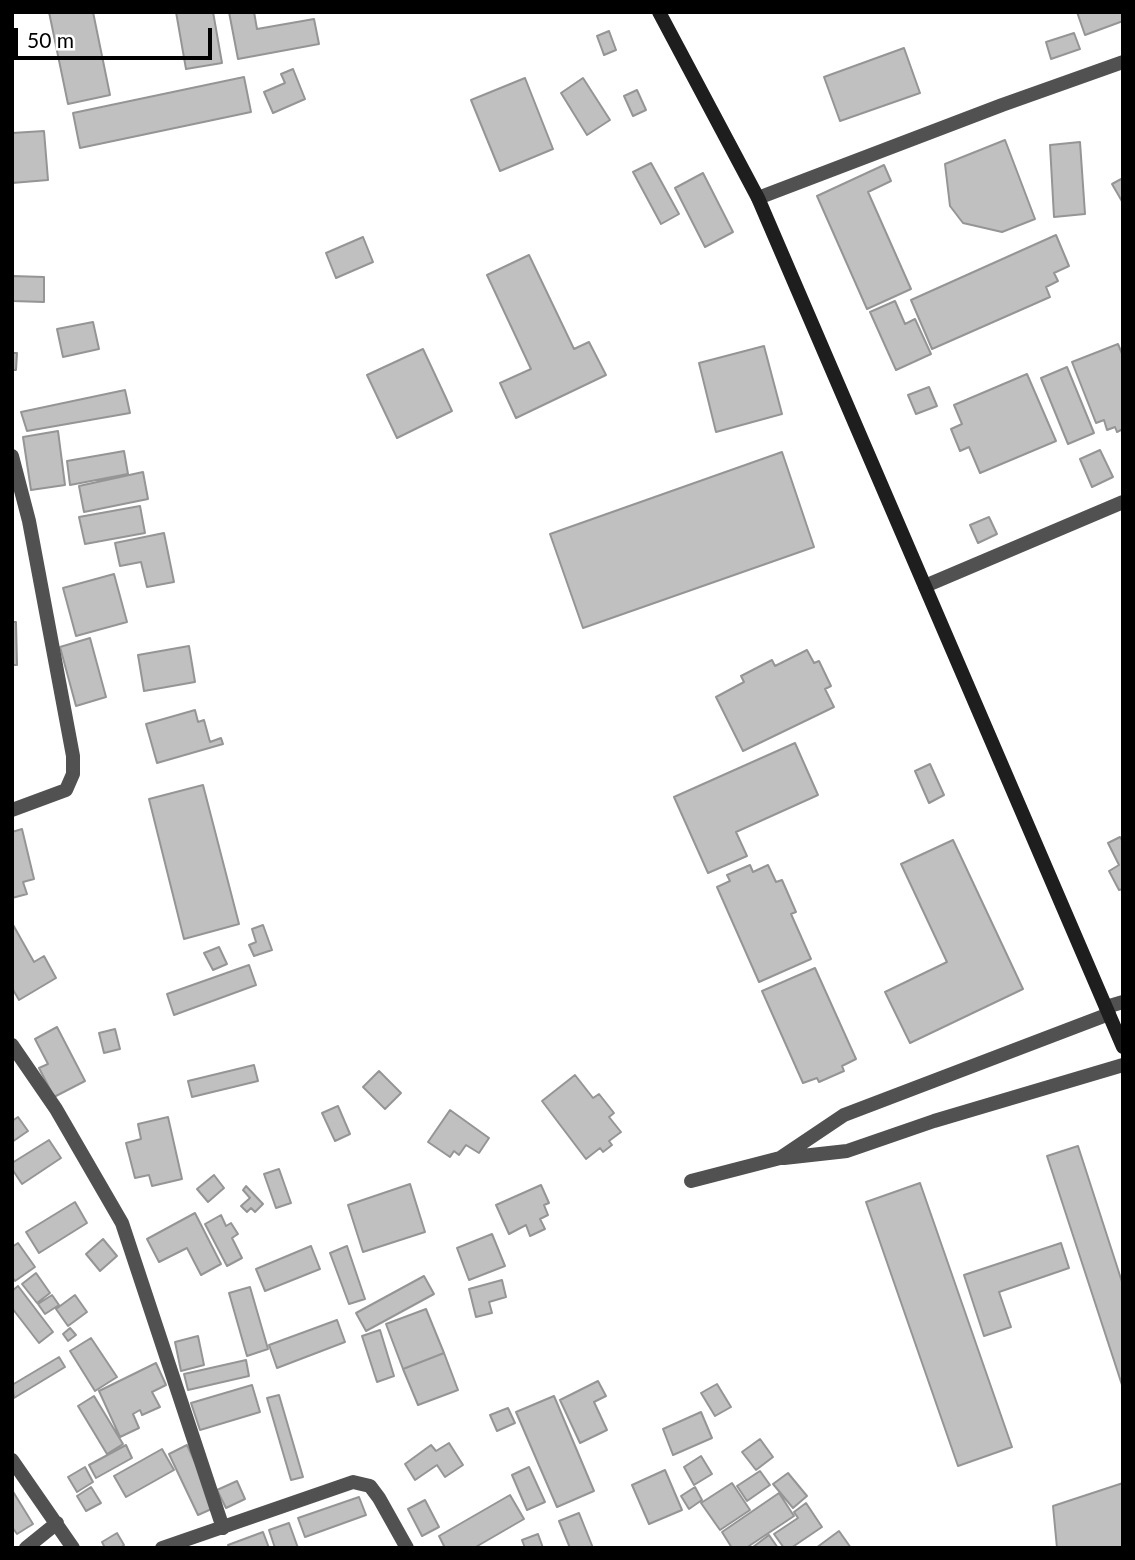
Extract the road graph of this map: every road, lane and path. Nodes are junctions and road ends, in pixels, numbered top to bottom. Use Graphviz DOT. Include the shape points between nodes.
graph roads {
  1 [pos="659,12"];
  2 [pos="1123,62"];
  3 [pos="758,198"];
  4 [pos="12,456"];
  5 [pos="1123,502"];
  6 [pos="925,586"];
  7 [pos="12,810"];
  8 [pos="1123,1002"];
  9 [pos="1107,1011"];
  10 [pos="12,1045"];
  11 [pos="1123,1046"];
  12 [pos="1123,1065"];
  13 [pos="780,1158"];
  14 [pos="691,1181"];
  15 [pos="12,1460"];
  16 [pos="57,1523"];
  17 [pos="223,1528"];
  18 [pos="26,1548"];
  19 [pos="73,1548"];
  20 [pos="162,1548"];
  21 [pos="407,1548"];
  1 -- 3 [label="street"];
  2 -- 3 [label="street"];
  3 -- 6 [label="street"];
  4 -- 7 [label="street" via="29,521 74,757 66,790"];
  5 -- 6 [label="street"];
  6 -- 9 [label="street"];
  8 -- 9 [label="street"];
  9 -- 11 [label="street"];
  9 -- 13 [label="street" via="844,1115"];
  10 -- 17 [label="street" via="122,1223"];
  12 -- 13 [label="street" via="847,1151"];
  13 -- 14 [label="street"];
  15 -- 16 [label="street"];
  16 -- 18 [label="street"];
  16 -- 19 [label="street"];
  17 -- 20 [label="street"];
  17 -- 21 [label="street" via="353,1482 370,1486"];
}
